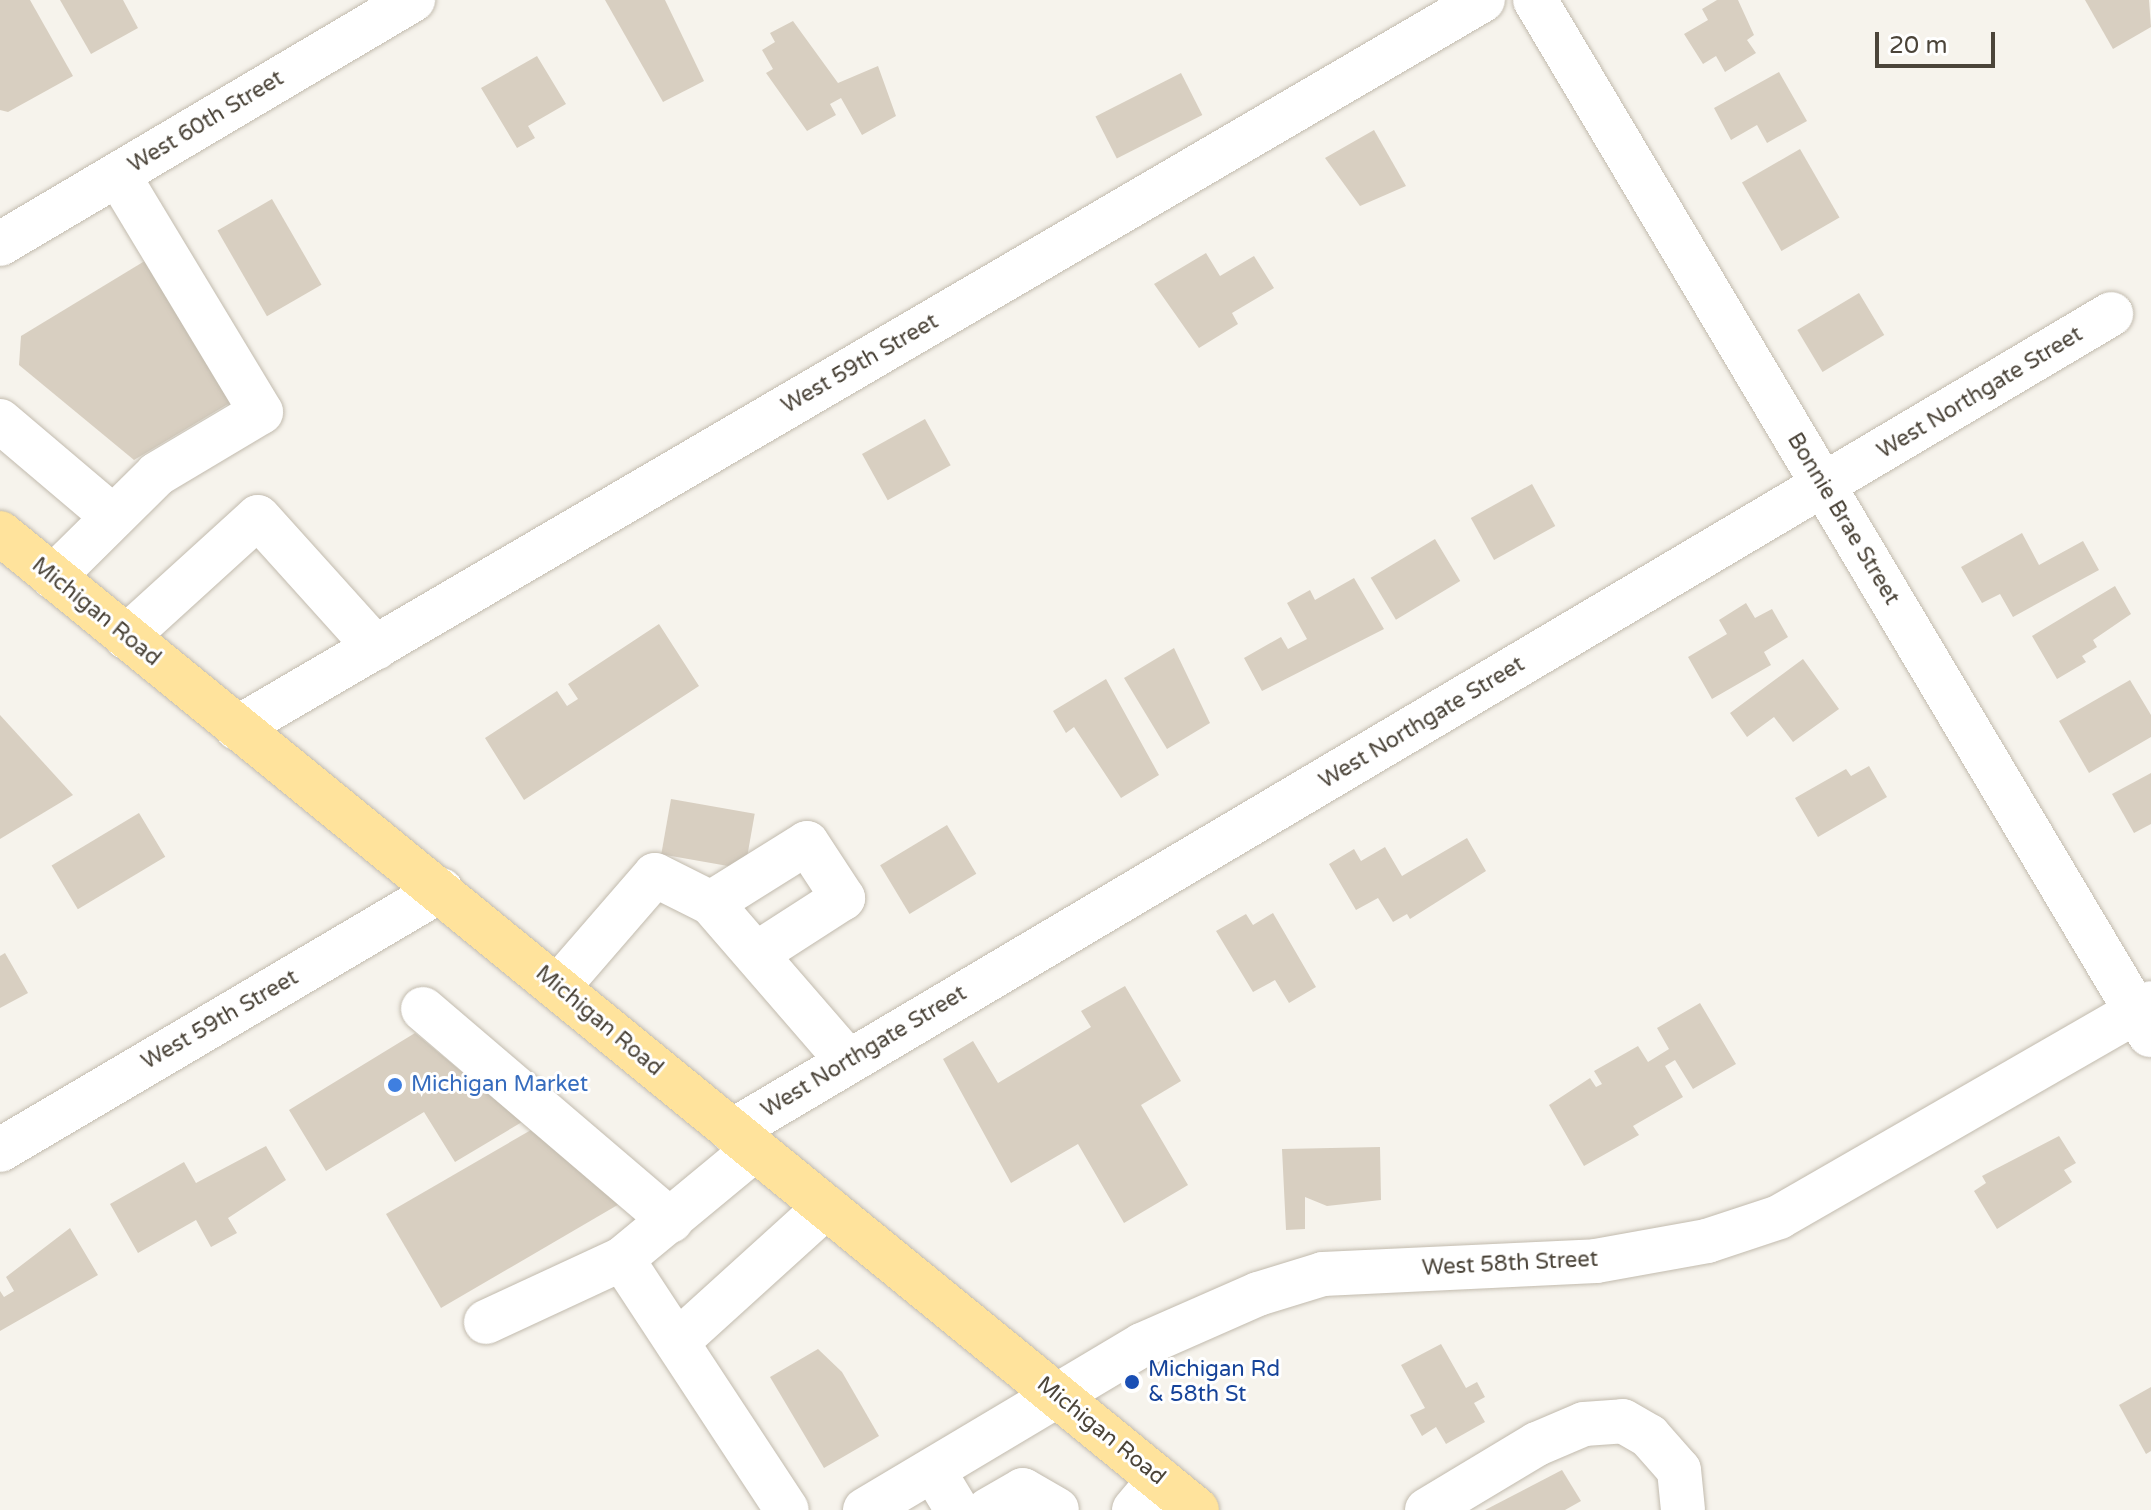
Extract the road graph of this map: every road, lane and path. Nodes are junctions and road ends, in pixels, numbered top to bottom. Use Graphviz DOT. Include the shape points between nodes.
graph roads {
  1 [pos="413,0"];
  2 [pos="1483,0"];
  3 [pos="1535,0"];
  4 [pos="118,175"];
  5 [pos="0,244"];
  6 [pos="2111,314"];
  7 [pos="0,421"];
  8 [pos="1823,486"];
  9 [pos="111,515"];
  10 [pos="0,534"];
  11 [pos="53,577"];
  12 [pos="126,637"];
  13 [pos="376,648"];
  14 [pos="237,728"];
  15 [pos="441,890"];
  16 [pos="711,903"];
  17 [pos="756,954"];
  18 [pos="558,987"];
  19 [pos="423,1009"];
  20 [pos="2146,1017"];
  21 [pos="848,1061"];
  22 [pos="743,1140"];
  23 [pos="0,1150"];
  24 [pos="826,1207"];
  25 [pos="671,1221"];
  26 [pos="622,1259"];
  27 [pos="486,1322"];
  28 [pos="677,1342"];
  29 [pos="1059,1396"];
  30 [pos="933,1470"];
  31 [pos="1147,1495"];
  32 [pos="787,1510"];
  33 [pos="865,1510"];
  34 [pos="957,1510"];
  35 [pos="988,1510"];
  36 [pos="1057,1510"];
  37 [pos="1197,1510"];
  38 [pos="1427,1510"];
  39 [pos="1683,1510"];
  1 -- 4 [label="street, West 60th Street"];
  2 -- 13 [label="street, West 59th Street"];
  3 -- 8 [label="street, Bonnie Brae Street"];
  4 -- 5 [label="street, West 60th Street"];
  4 -- 9 [label="street" via="261,412 157,474"];
  6 -- 8 [label="street, West Northgate Street"];
  7 -- 9 [label="street"];
  8 -- 20 [label="street, Bonnie Brae Street"];
  8 -- 21 [label="street, West Northgate Street"];
  9 -- 11 [label="street"];
  10 -- 11 [label="main road, Michigan Road"];
  11 -- 12 [label="main road, Michigan Road"];
  12 -- 13 [label="street" via="258,517"];
  12 -- 14 [label="main road, Michigan Road"];
  13 -- 14 [label="street, West 59th Street"];
  14 -- 15 [label="main road, Michigan Road"];
  15 -- 18 [label="main road, Michigan Road"];
  15 -- 23 [label="street, West 59th Street"];
  16 -- 17 [label="street"];
  16 -- 17 [label="street" via="807,843 843,898"];
  16 -- 18 [label="street" via="655,875"];
  17 -- 21 [label="street"];
  18 -- 22 [label="main road, Michigan Road"];
  19 -- 25 [label="street"];
  20 -- 29 [label="street, West 58th Street" via="1814,1201 1743,1231 1596,1261 1323,1274 1192,1320"];
  21 -- 22 [label="street, West Northgate Street"];
  22 -- 24 [label="main road, Michigan Road"];
  22 -- 25 [label="street, West Northgate Street"];
  24 -- 28 [label="street"];
  24 -- 29 [label="main road, Michigan Road"];
  25 -- 26 [label="street, West Northgate Street"];
  26 -- 27 [label="street, West Northgate Street"];
  26 -- 28 [label="street"];
  28 -- 32 [label="street"];
  29 -- 30 [label="street, West 58th Street"];
  29 -- 31 [label="main road, Michigan Road"];
  30 -- 33 [label="street, West 58th Street"];
  30 -- 34 [label="street"];
  31 -- 37 [label="main road, Michigan Road"];
  35 -- 36 [label="street" via="1023,1490"];
  38 -- 39 [label="street" via="1537,1444 1584,1424 1623,1421 1649,1436 1679,1470"];
}
